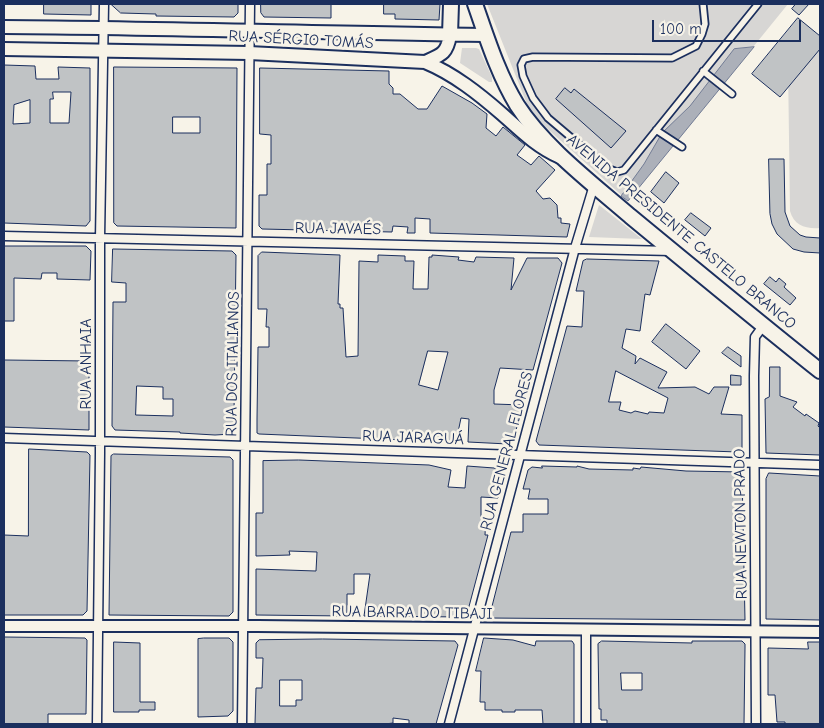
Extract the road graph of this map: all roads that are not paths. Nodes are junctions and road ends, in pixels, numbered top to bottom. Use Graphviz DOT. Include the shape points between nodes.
graph roads {
  1 [pos="104,4"];
  2 [pos="250,4"];
  3 [pos="450,4"];
  4 [pos="476,4"];
  5 [pos="703,4"];
  6 [pos="758,4"];
  7 [pos="4,27"];
  8 [pos="103,27"];
  9 [pos="249,31"];
  10 [pos="450,35"];
  11 [pos="486,35"];
  12 [pos="4,50"];
  13 [pos="102,51"];
  14 [pos="250,53"];
  15 [pos="426,62"];
  16 [pos="703,71"];
  17 [pos="732,94"];
  18 [pos="658,131"];
  19 [pos="679,145"];
  20 [pos="565,159"];
  21 [pos="594,185"];
  22 [pos="4,236"];
  23 [pos="100,238"];
  24 [pos="248,241"];
  25 [pos="576,248"];
  26 [pos="672,251"];
  27 [pos="763,326"];
  28 [pos="820,371"];
  29 [pos="4,438"];
  30 [pos="100,441"];
  31 [pos="246,447"];
  32 [pos="521,456"];
  33 [pos="754,462"];
  34 [pos="820,465"];
  35 [pos="4,626"];
  36 [pos="99,626"];
  37 [pos="244,626"];
  38 [pos="475,628"];
  39 [pos="586,630"];
  40 [pos="756,631"];
  41 [pos="820,632"];
  42 [pos="97,724"];
  43 [pos="242,724"];
  44 [pos="449,724"];
  45 [pos="586,724"];
  46 [pos="756,724"];
  1 -- 8 [label="street, RUA ANHAIA"];
  2 -- 9 [label="street, RUA DOS ITALIANOS"];
  3 -- 10 [label="highway"];
  4 -- 11 [label="highway, AVENIDA PRESIDENTE CASTELO BRANCO"];
  5 -- 18 [label="street" via="705,24 696,46 672,58 533,57 524,59 521,65 533,98 548,118 607,168 617,172 624,170"];
  6 -- 16 [label="street"];
  7 -- 8 [label="main road, RUA SÉRGIO TOMÁS"];
  8 -- 9 [label="main road, RUA SÉRGIO TOMÁS"];
  8 -- 13 [label="street, RUA ANHAIA"];
  9 -- 10 [label="main road, RUA SÉRGIO TOMÁS"];
  9 -- 14 [label="street, RUA DOS ITALIANOS"];
  10 -- 11 [label="main road, RUA SÉRGIO TOMÁS"];
  10 -- 15 [label="main road" via="446,50"];
  11 -- 20 [label="highway, AVENIDA PRESIDENTE CASTELO BRANCO" via="517,104"];
  12 -- 13 [label="main road, RUA SÉRGIO TOMÁS"];
  13 -- 14 [label="main road, RUA SÉRGIO TOMÁS"];
  13 -- 23 [label="street, RUA ANHAIA"];
  14 -- 15 [label="main road, RUA SÉRGIO TOMÁS"];
  14 -- 24 [label="street, RUA DOS ITALIANOS"];
  15 -- 20 [label="main road, RUA SÉRGIO TOMÁS" via="473,91 536,144"];
  16 -- 17 [label="street"];
  16 -- 18 [label="street"];
  18 -- 19 [label="street"];
  20 -- 21 [label="highway, AVENIDA PRESIDENTE CASTELO BRANCO"];
  21 -- 25 [label="street, RUA GENERAL FLORES"];
  21 -- 26 [label="highway, AVENIDA PRESIDENTE CASTELO BRANCO"];
  22 -- 23 [label="street, RUA JAVAÉS"];
  23 -- 24 [label="street, RUA JAVAÉS"];
  23 -- 30 [label="street, RUA ANHAIA"];
  24 -- 25 [label="street, RUA JAVAÉS"];
  24 -- 31 [label="street, RUA DOS ITALIANOS"];
  25 -- 26 [label="street, RUA JAVAÉS"];
  25 -- 32 [label="street, RUA GENERAL FLORES"];
  26 -- 27 [label="highway, AVENIDA PRESIDENTE CASTELO BRANCO"];
  27 -- 28 [label="highway, AVENIDA PRESIDENTE CASTELO BRANCO"];
  27 -- 33 [label="street, RUA NEWTON PRADO" via="755,337"];
  29 -- 30 [label="street, RUA JARAGUÁ"];
  30 -- 31 [label="street, RUA JARAGUÁ"];
  30 -- 36 [label="street, RUA ANHAIA"];
  31 -- 32 [label="street, RUA JARAGUÁ"];
  31 -- 37 [label="street, RUA DOS ITALIANOS"];
  32 -- 33 [label="street, RUA JARAGUÁ"];
  32 -- 38 [label="street, RUA GENERAL FLORES"];
  33 -- 34 [label="street, RUA JARAGUÁ"];
  33 -- 40 [label="street, RUA NEWTON PRADO"];
  35 -- 36 [label="street, RUA BARRA DO TIBAJI"];
  36 -- 37 [label="street, RUA BARRA DO TIBAJI"];
  36 -- 42 [label="street, RUA ANHAIA"];
  37 -- 38 [label="street, RUA BARRA DO TIBAJI"];
  37 -- 43 [label="street, RUA DOS ITALIANOS"];
  38 -- 39 [label="street, RUA BARRA DO TIBAJI"];
  38 -- 44 [label="street, RUA GENERAL FLORES"];
  39 -- 40 [label="street, RUA BARRA DO TIBAJI"];
  39 -- 45 [label="street"];
  40 -- 41 [label="street, RUA BARRA DO TIBAJI"];
  40 -- 46 [label="street, RUA NEWTON PRADO"];
}
